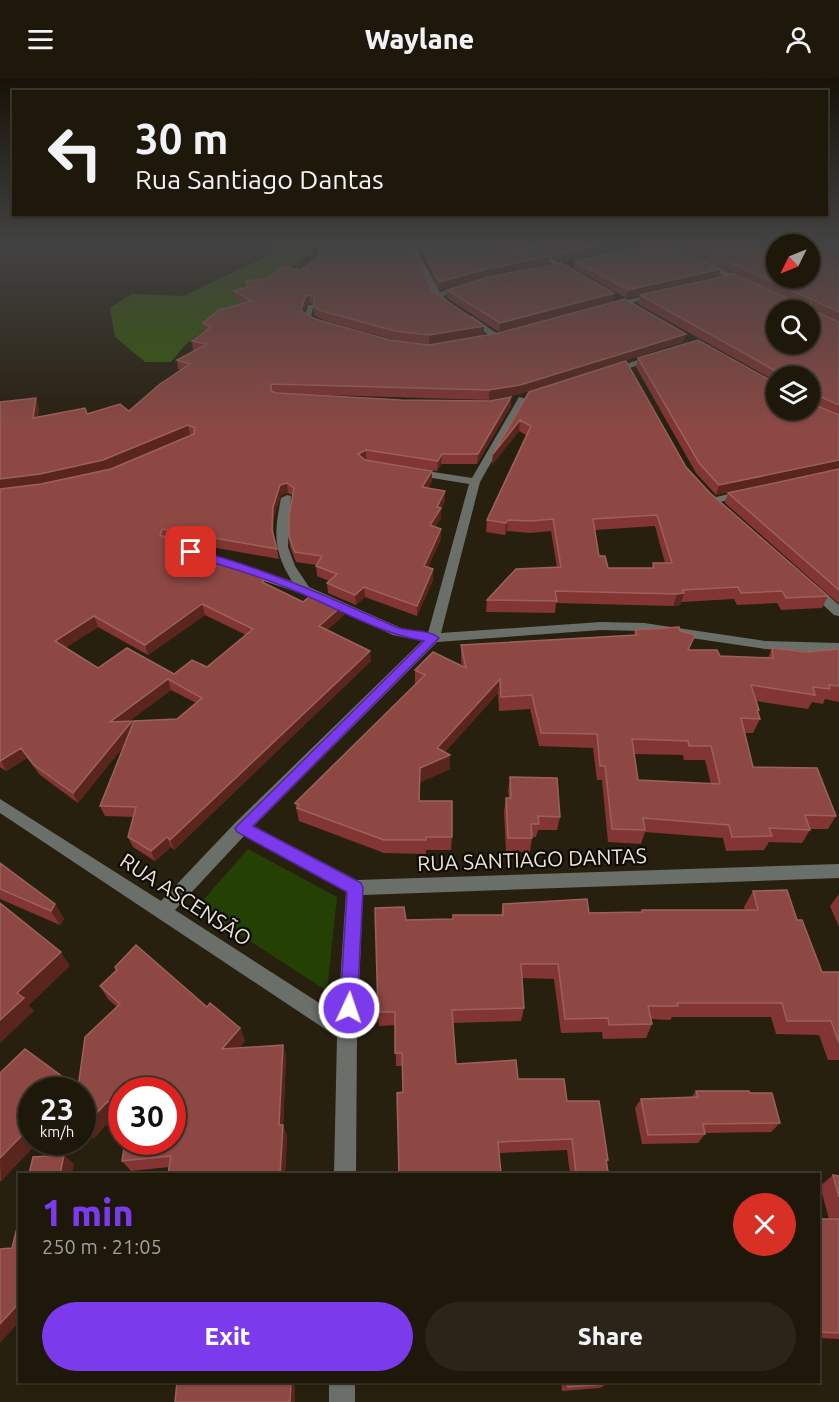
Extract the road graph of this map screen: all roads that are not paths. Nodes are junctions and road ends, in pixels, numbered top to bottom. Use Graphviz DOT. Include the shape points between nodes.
graph roads {
  1 [pos="311,307"];
  2 [pos="608,307"];
  3 [pos="604,308"];
  4 [pos="463,314"];
  5 [pos="337,330"];
  6 [pos="509,334"];
  7 [pos="498,337"];
  8 [pos="488,339"];
  9 [pos="672,351"];
  10 [pos="597,375"];
  11 [pos="522,398"];
  12 [pos="406,471"];
  13 [pos="475,482"];
  14 [pos="755,491"];
  15 [pos="286,498"];
  16 [pos="712,500"];
  17 [pos="191,552"];
  18 [pos="805,582"];
  19 [pos="304,590"];
  20 [pos="839,612"];
  21 [pos="433,638"];
  22 [pos="839,648"];
  23 [pos="0,805"];
  24 [pos="242,828"];
  25 [pos="839,871"];
  26 [pos="355,888"];
  27 [pos="164,910"];
  28 [pos="347,1032"];
  29 [pos="345,1173"];
  30 [pos="342,1383"];
  31 [pos="342,1402"];
  1 -- 5 [label="street" via="309,320"];
  2 -- 3 [label="street"];
  4 -- 7 [label="street"];
  6 -- 7 [label="street"];
  7 -- 8 [label="street"];
  9 -- 10 [label="street" via="631,370"];
  11 -- 13 [label="street"];
  12 -- 13 [label="street"];
  13 -- 21 [label="street"];
  14 -- 16 [label="street"];
  15 -- 19 [label="street" via="279,531 285,562"];
  17 -- 19 [label="street"];
  18 -- 20 [label="street"];
  19 -- 21 [label="street" via="398,632"];
  21 -- 22 [label="street" via="601,626 644,627 765,645"];
  21 -- 24 [label="street"];
  23 -- 27 [label="street, RUA ASCENSÃO"];
  24 -- 26 [label="street, RUA SANTIAGO DANTAS"];
  24 -- 27 [label="street"];
  25 -- 26 [label="street, RUA SANTIAGO DANTAS"];
  26 -- 28 [label="street"];
  27 -- 28 [label="street, RUA ASCENSÃO"];
  28 -- 29 [label="street"];
  30 -- 31 [label="street"];
}
